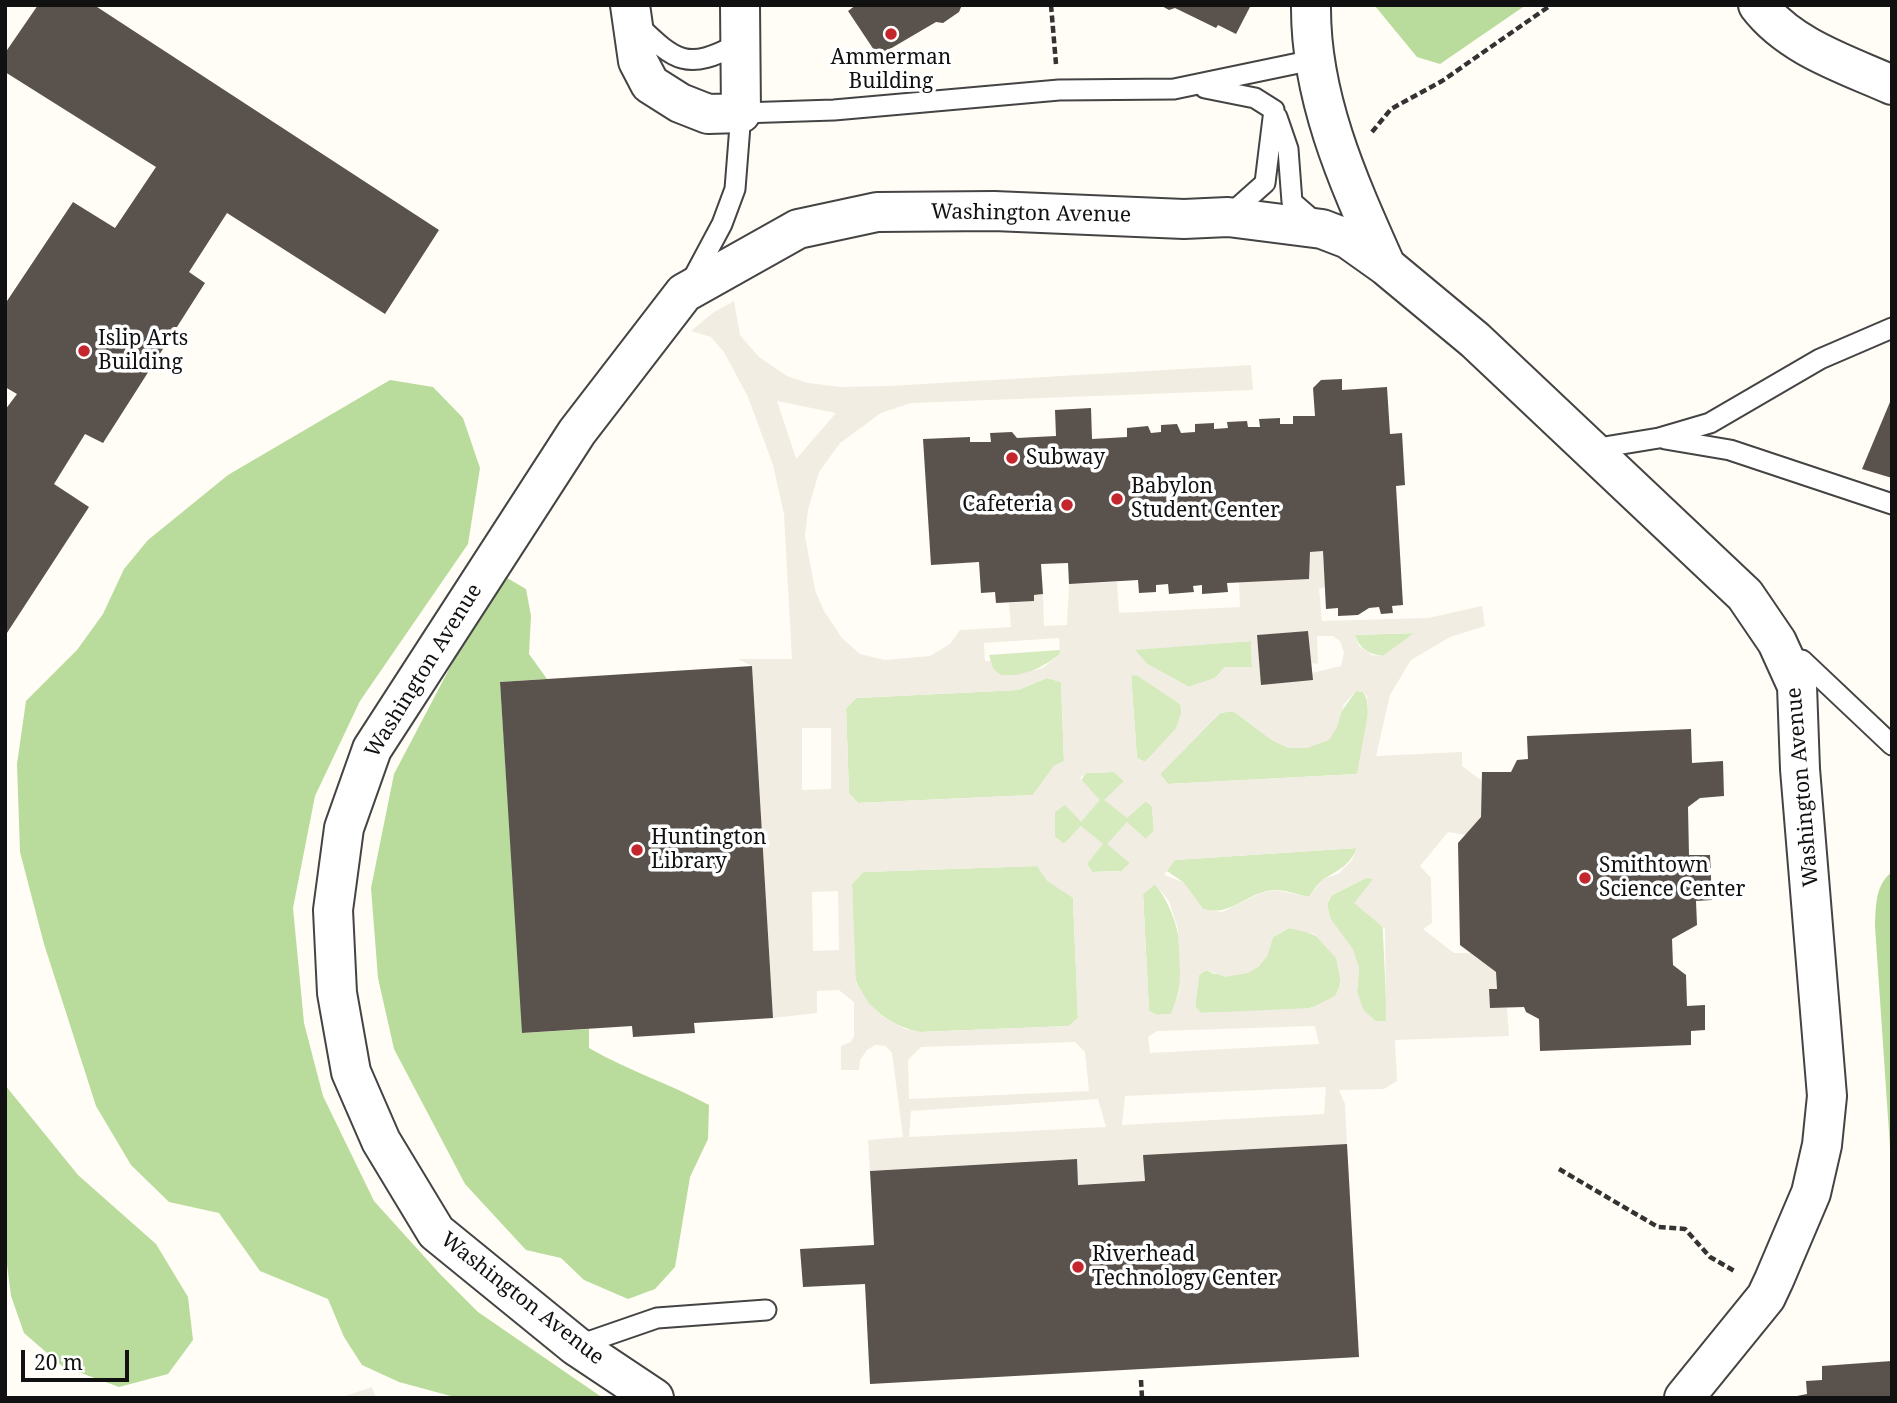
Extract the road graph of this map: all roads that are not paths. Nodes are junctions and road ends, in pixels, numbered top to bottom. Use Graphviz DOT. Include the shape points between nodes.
graph roads {
  1 [pos="740,5"];
  2 [pos="1311,5"];
  3 [pos="1758,5"];
  4 [pos="631,12"];
  5 [pos="738,44"];
  6 [pos="1312,60"];
  7 [pos="1892,85"];
  8 [pos="1197,86"];
  9 [pos="1274,110"];
  10 [pos="741,113"];
  11 [pos="1227,217"];
  12 [pos="1322,229"];
  13 [pos="1386,266"];
  14 [pos="684,293"];
  15 [pos="1892,328"];
  16 [pos="1660,438"];
  17 [pos="1592,449"];
  18 [pos="1892,504"];
  19 [pos="1786,661"];
  20 [pos="1892,745"];
  21 [pos="766,1310"];
  22 [pos="576,1346"];
  23 [pos="654,1398"];
  24 [pos="1684,1398"];
  1 -- 5 [label="street, Washington Avenue"];
  2 -- 6 [label="street, Washington Avenue"];
  3 -- 7 [label="street" via="1770,21 1811,49"];
  4 -- 5 [label="lane" via="669,55 694,60"];
  4 -- 10 [label="street" via="638,61 650,84 708,114"];
  5 -- 10 [label="street, Washington Avenue"];
  6 -- 8 [label="lane"];
  6 -- 13 [label="street, Washington Avenue" via="1346,178"];
  8 -- 9 [label="lane" via="1255,98"];
  8 -- 10 [label="lane" via="1059,90 834,110"];
  9 -- 11 [label="lane" via="1265,183"];
  9 -- 12 [label="lane" via="1288,149 1292,202"];
  10 -- 14 [label="lane, Washington Avenue" via="735,189 723,225"];
  11 -- 12 [label="street, Washington Avenue"];
  11 -- 14 [label="street, Washington Avenue" via="877,212 799,229"];
  12 -- 13 [label="street, Washington Avenue" via="1348,239"];
  13 -- 17 [label="street, Washington Avenue" via="1475,340"];
  14 -- 22 [label="street, Washington Avenue" via="577,432 372,749 344,828 333,909 337,993 351,1072 381,1141 436,1232"];
  15 -- 16 [label="lane" via="1820,359 1710,423"];
  16 -- 17 [label="lane"];
  16 -- 18 [label="lane" via="1730,450"];
  17 -- 19 [label="street, Washington Avenue" via="1745,595"];
  19 -- 20 [label="lane" via="1802,660"];
  19 -- 24 [label="street, Washington Avenue" via="1798,689 1800,769 1827,1096 1822,1145 1811,1193 1766,1297"];
  21 -- 22 [label="lane" via="657,1318"];
  22 -- 23 [label="street, Washington Avenue"];
}
